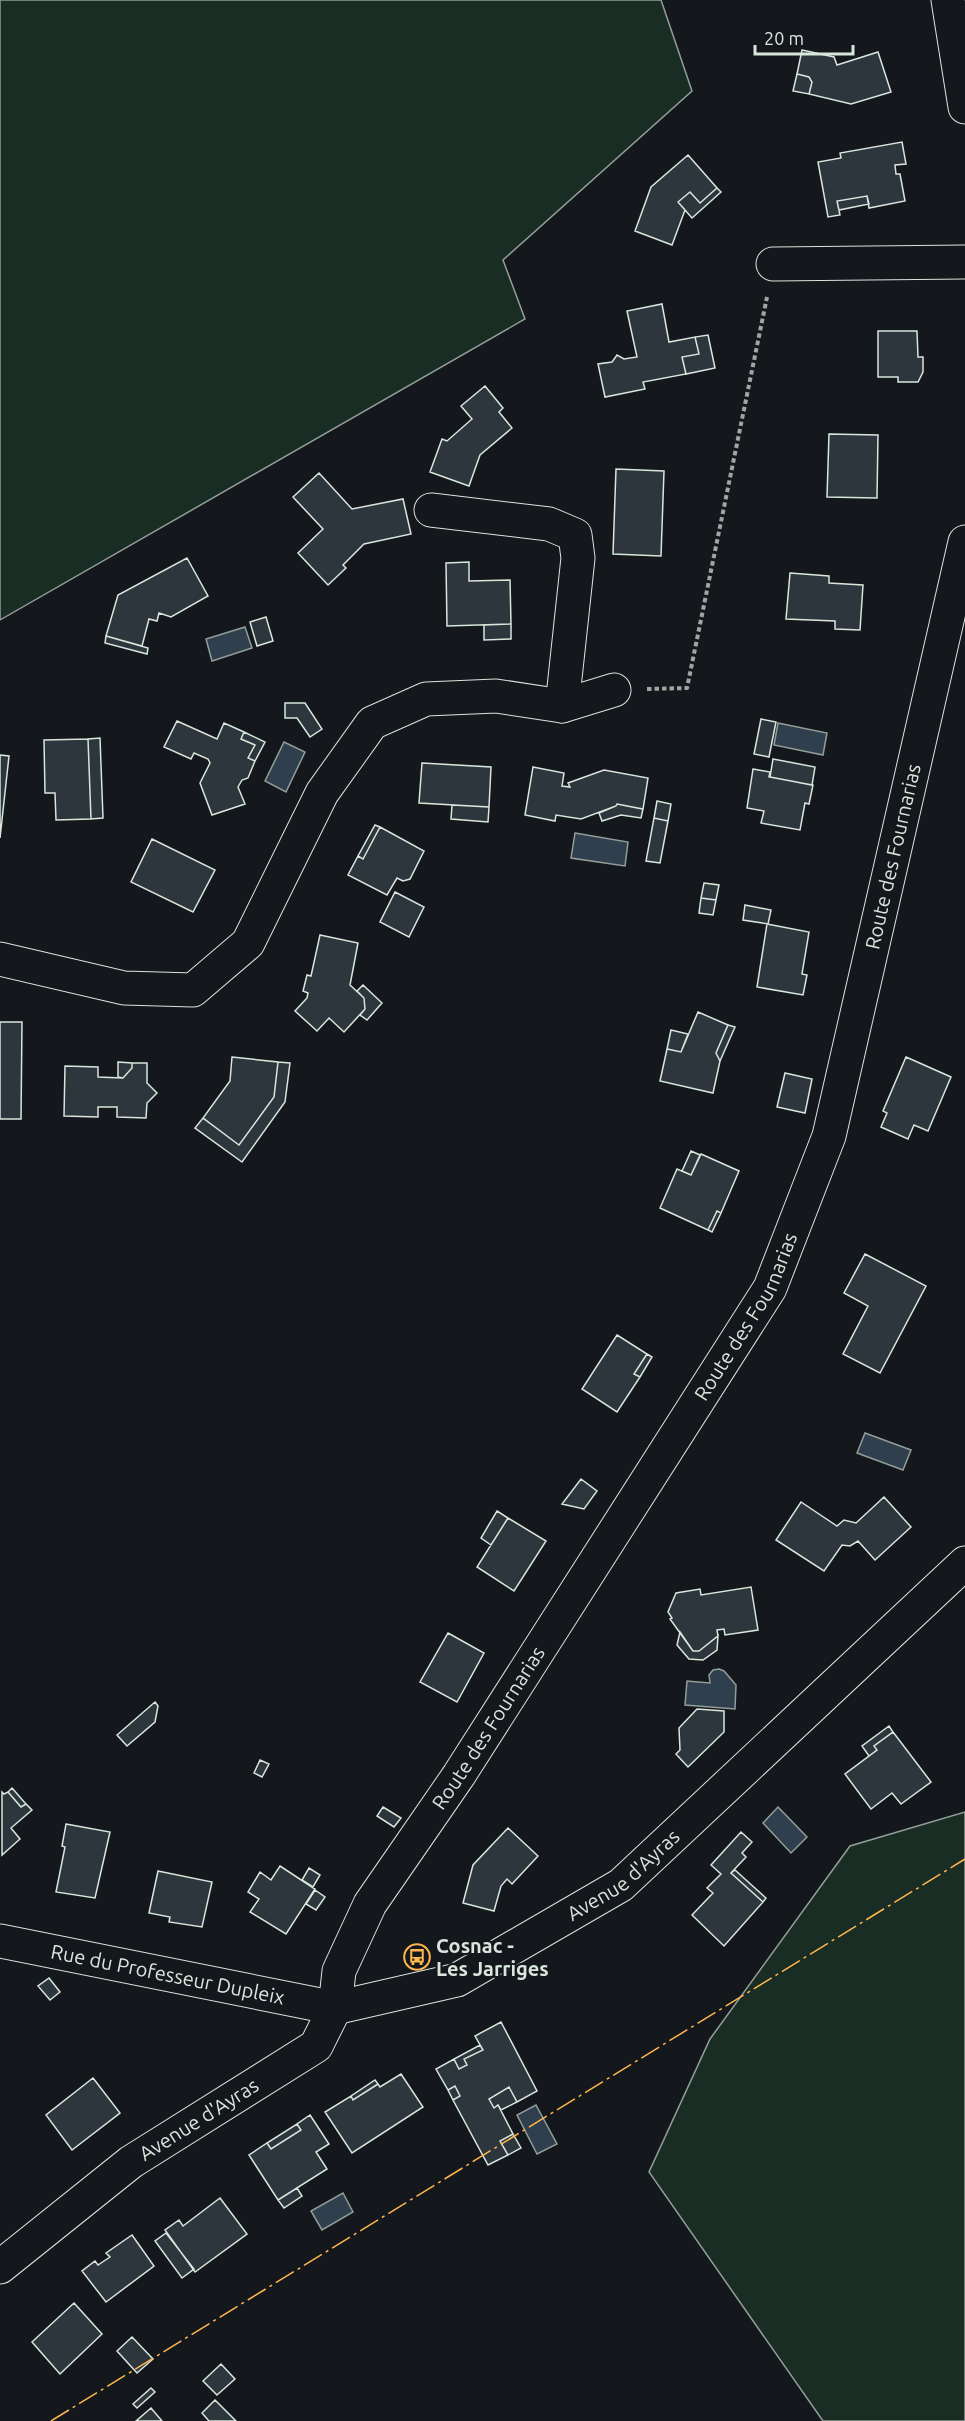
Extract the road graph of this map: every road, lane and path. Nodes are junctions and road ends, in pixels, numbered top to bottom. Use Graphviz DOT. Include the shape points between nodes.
graph roads {
  1 [pos="948,0"];
  2 [pos="963,87"];
  3 [pos="965,262"];
  4 [pos="773,264"];
  5 [pos="431,510"];
  6 [pos="965,542"];
  7 [pos="614,690"];
  8 [pos="562,706"];
  9 [pos="0,959"];
  10 [pos="965,1563"];
  11 [pos="0,1941"];
  12 [pos="335,2008"];
  13 [pos="0,2267"];
  1 -- 2 [label="street"];
  3 -- 4 [label="street"];
  4 -- 7 [label="path" via="687,688"];
  5 -- 8 [label="street" via="549,524 575,535 578,558"];
  6 -- 12 [label="street, Route des Fournarias" via="829,1136 770,1288 459,1775 370,1904 339,1971"];
  7 -- 8 [label="street"];
  8 -- 9 [label="street" via="496,696 426,699 372,723 322,794 248,943 192,990 124,988"];
  10 -- 12 [label="street, Avenue d'Ayras" via="621,1885 457,1980"];
  11 -- 12 [label="street, Rue du Professeur Dupleix"];
  12 -- 13 [label="street, Avenue d'Ayras" via="316,2046 131,2162"];
}
